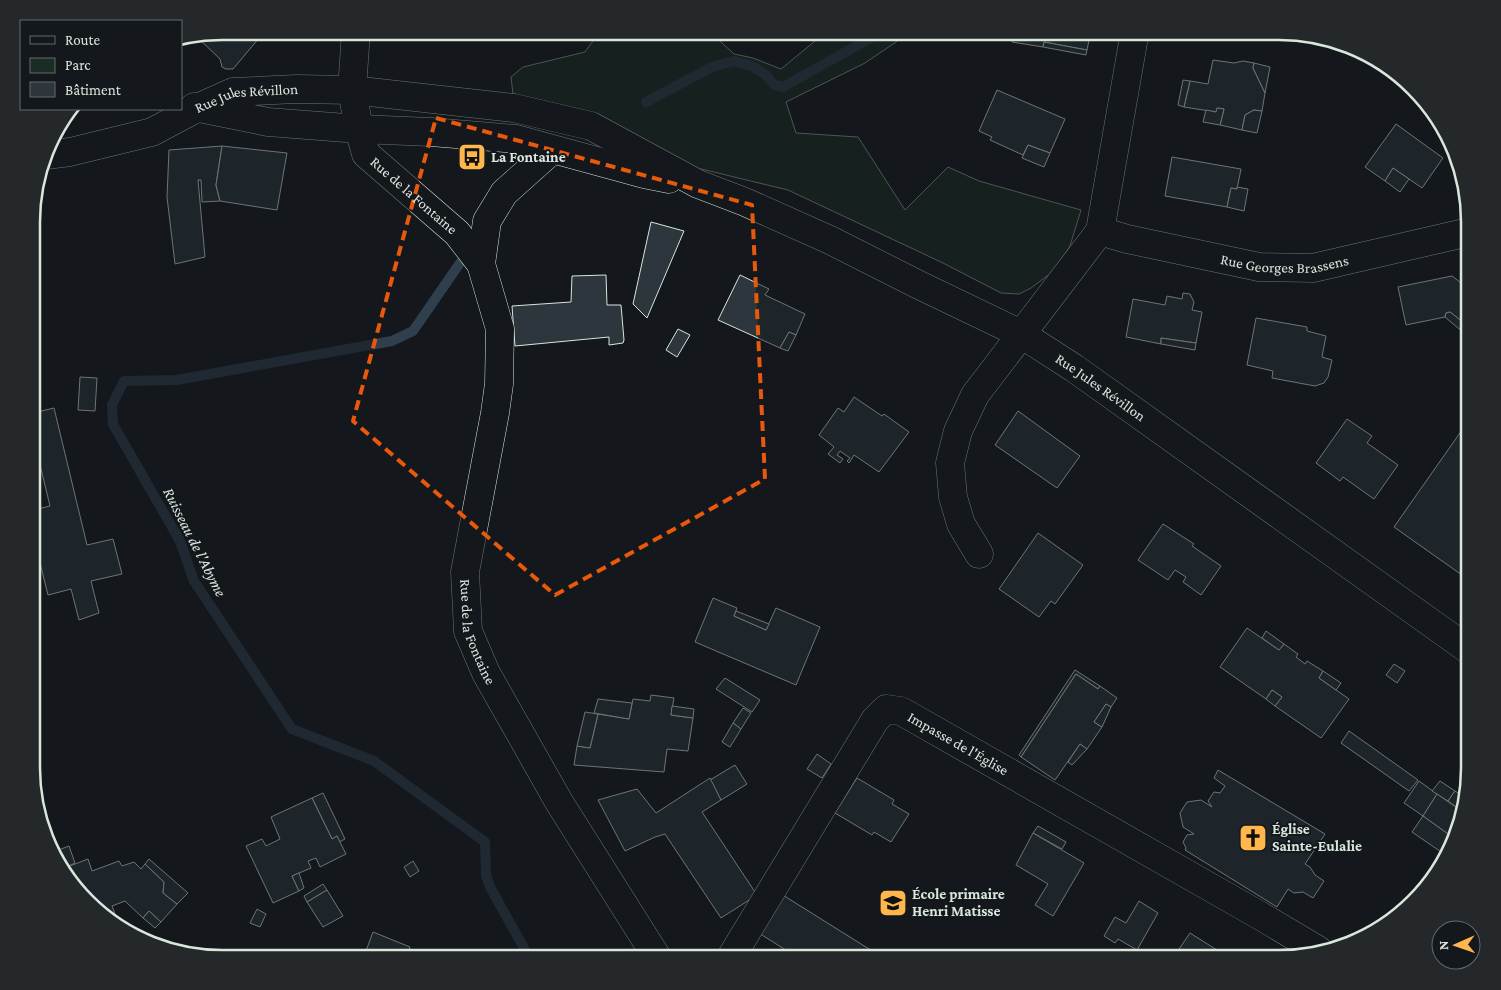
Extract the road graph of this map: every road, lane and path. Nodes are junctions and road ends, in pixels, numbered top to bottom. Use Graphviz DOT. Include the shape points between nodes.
graph roads {
  1 [pos="355,40"];
  2 [pos="1133,40"];
  3 [pos="352,90"];
  4 [pos="189,105"];
  5 [pos="358,129"];
  6 [pos="552,150"];
  7 [pos="53,154"];
  8 [pos="698,184"];
  9 [pos="1100,231"];
  10 [pos="1461,234"];
  11 [pos="481,264"];
  12 [pos="1021,334"];
  13 [pos="979,554"];
  14 [pos="1461,644"];
  15 [pos="1313,947"];
  16 [pos="652,950"];
  17 [pos="735,950"];
  1 -- 3 [label="street, Rue de la Fontaine"];
  2 -- 9 [label="street"];
  3 -- 4 [label="street, Rue Jules Révillon" via="233,92"];
  3 -- 5 [label="street, Rue de la Fontaine"];
  3 -- 8 [label="street, Rue Jules Révillon" via="514,108 591,126"];
  4 -- 5 [label="street, Rue Jules Révillon" via="268,122"];
  4 -- 7 [label="street" via="152,132"];
  5 -- 6 [label="street, Rue Jules Révillon" via="516,139"];
  5 -- 11 [label="street, Rue de la Fontaine" via="366,154 457,232"];
  6 -- 8 [label="street, Rue Jules Révillon" via="644,174"];
  6 -- 11 [label="street, Rue de la Fontaine" via="504,193 487,221"];
  8 -- 12 [label="street, Rue Jules Révillon" via="830,240"];
  9 -- 10 [label="street, Rue Georges Brassens" via="1259,267 1313,268"];
  9 -- 12 [label="street"];
  11 -- 16 [label="street, Rue de la Fontaine" via="500,329 500,384 465,572 468,630 486,673 559,802"];
  12 -- 13 [label="street" via="975,395 958,431 950,463 953,497 961,524"];
  12 -- 14 [label="street, Rue Jules Révillon" via="1074,368"];
  15 -- 17 [label="street, Impasse de l'Église" via="901,711 886,709 875,720"];
}
